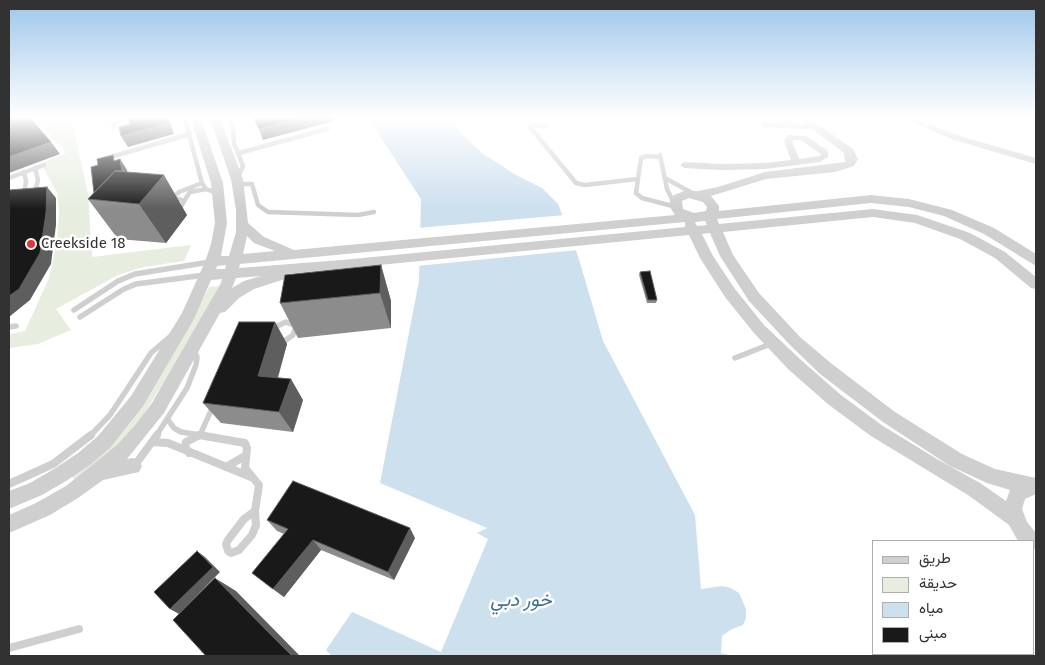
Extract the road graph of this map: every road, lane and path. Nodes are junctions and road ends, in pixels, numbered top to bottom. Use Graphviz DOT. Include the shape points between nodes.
graph roads {
  1 [pos="152,147"];
  2 [pos="158,147"];
  3 [pos="193,147"];
  4 [pos="206,147"];
  5 [pos="225,147"];
  6 [pos="236,147"];
  7 [pos="261,147"];
  8 [pos="546,147"];
  9 [pos="843,147"];
  10 [pos="988,147"];
  11 [pos="1006,147"];
  12 [pos="239,153"];
  13 [pos="1036,155"];
  14 [pos="1036,161"];
  15 [pos="796,162"];
  16 [pos="44,165"];
  17 [pos="684,165"];
  18 [pos="35,168"];
  19 [pos="765,171"];
  20 [pos="24,172"];
  21 [pos="9,178"];
  22 [pos="665,178"];
  23 [pos="637,179"];
  24 [pos="237,182"];
  25 [pos="202,183"];
  26 [pos="206,188"];
  27 [pos="727,188"];
  28 [pos="189,191"];
  29 [pos="219,194"];
  30 [pos="696,194"];
  31 [pos="169,201"];
  32 [pos="184,201"];
  33 [pos="679,209"];
  34 [pos="711,210"];
  35 [pos="374,212"];
  36 [pos="241,223"];
  37 [pos="299,261"];
  38 [pos="1036,261"];
  39 [pos="233,266"];
  40 [pos="210,268"];
  41 [pos="1036,284"];
  42 [pos="74,310"];
  43 [pos="80,317"];
  44 [pos="209,320"];
  45 [pos="16,326"];
  46 [pos="9,327"];
  47 [pos="181,330"];
  48 [pos="265,332"];
  49 [pos="273,339"];
  50 [pos="772,343"];
  51 [pos="193,350"];
  52 [pos="735,358"];
  53 [pos="215,402"];
  54 [pos="168,420"];
  55 [pos="200,435"];
  56 [pos="152,442"];
  57 [pos="189,453"];
  58 [pos="245,456"];
  59 [pos="133,466"];
  60 [pos="226,467"];
  61 [pos="99,472"];
  62 [pos="60,475"];
  63 [pos="251,477"];
  64 [pos="9,484"];
  65 [pos="1033,486"];
  66 [pos="66,495"];
  67 [pos="9,500"];
  68 [pos="254,511"];
  69 [pos="1015,518"];
  70 [pos="9,524"];
  71 [pos="1029,540"];
  72 [pos="79,629"];
  73 [pos="9,648"];
  1 -- 2 [label="lane" via="115,157"];
  3 -- 25 [label="lane"];
  4 -- 29 [label="street"];
  5 -- 24 [label="street"];
  6 -- 12 [label="lane"];
  7 -- 12 [label="lane"];
  8 -- 23 [label="lane" via="576,183 585,185"];
  9 -- 19 [label="street" via="852,156 851,162 843,167"];
  10 -- 14 [label="street"];
  11 -- 13 [label="street"];
  12 -- 24 [label="lane" via="243,166"];
  15 -- 19 [label="street"];
  16 -- 18 [label="lane"];
  17 -- 19 [label="street"];
  18 -- 20 [label="lane"];
  18 -- 20 [label="lane" via="38,180 34,197 24,196"];
  19 -- 27 [label="street"];
  20 -- 21 [label="lane"];
  22 -- 23 [label="lane" via="660,156 646,156 641,158"];
  22 -- 30 [label="lane"];
  22 -- 33 [label="lane" via="669,194"];
  23 -- 33 [label="lane" via="636,190 640,197"];
  24 -- 35 [label="lane" via="252,184 258,205 268,212 358,215"];
  24 -- 36 [label="street"];
  25 -- 26 [label="lane"];
  25 -- 28 [label="lane"];
  26 -- 28 [label="lane"];
  26 -- 29 [label="lane"];
  27 -- 30 [label="street"];
  27 -- 34 [label="street"];
  28 -- 31 [label="lane" via="176,193"];
  28 -- 32 [label="lane"];
  29 -- 40 [label="street" via="220,234"];
  30 -- 33 [label="street" via="682,195 676,201"];
  30 -- 34 [label="street" via="707,199"];
  31 -- 32 [label="lane"];
  31 -- 32 [label="lane" via="166,208 174,210"];
  33 -- 34 [label="street" via="694,218"];
  33 -- 50 [label="street" via="730,293"];
  34 -- 65 [label="street" via="726,256 754,297 826,369 889,417 956,460 992,478"];
  36 -- 37 [label="street" via="252,235"];
  36 -- 39 [label="street" via="242,232"];
  37 -- 38 [label="street" via="346,250 871,199 941,211 975,224"];
  37 -- 39 [label="street"];
  37 -- 41 [label="street" via="342,265 854,213 906,217 941,226 1011,263"];
  37 -- 44 [label="street" via="241,289"];
  39 -- 40 [label="street"];
  39 -- 44 [label="street"];
  40 -- 42 [label="lane" via="151,270 134,274"];
  40 -- 43 [label="lane" via="136,284"];
  40 -- 47 [label="street"];
  44 -- 51 [label="street"];
  45 -- 46 [label="lane"];
  47 -- 62 [label="street" via="121,423 84,459"];
  47 -- 64 [label="lane" via="156,348 110,415 85,441 53,464"];
  48 -- 49 [label="lane" via="286,322 296,326 296,332 290,338"];
  50 -- 52 [label="lane"];
  50 -- 69 [label="street" via="856,416 903,448 981,493"];
  51 -- 54 [label="lane" via="197,361 195,370"];
  51 -- 61 [label="street" via="142,429"];
  53 -- 55 [label="lane"];
  54 -- 55 [label="lane" via="181,432"];
  54 -- 56 [label="lane"];
  55 -- 57 [label="lane" via="186,442"];
  55 -- 58 [label="lane" via="243,442 247,448"];
  56 -- 57 [label="lane" via="168,443"];
  56 -- 59 [label="lane"];
  57 -- 60 [label="lane"];
  58 -- 60 [label="lane"];
  58 -- 63 [label="lane" via="245,468"];
  59 -- 61 [label="street"];
  60 -- 63 [label="lane"];
  61 -- 66 [label="street"];
  62 -- 66 [label="street"];
  62 -- 67 [label="street"];
  63 -- 68 [label="lane" via="260,485"];
  65 -- 69 [label="street" via="1017,494 1013,509"];
  66 -- 70 [label="street"];
  68 -- 68 [label="lane" via="228,540 226,548 231,553 239,550 252,535 256,525"];
  69 -- 71 [label="street"];
  72 -- 73 [label="lane"];
}
